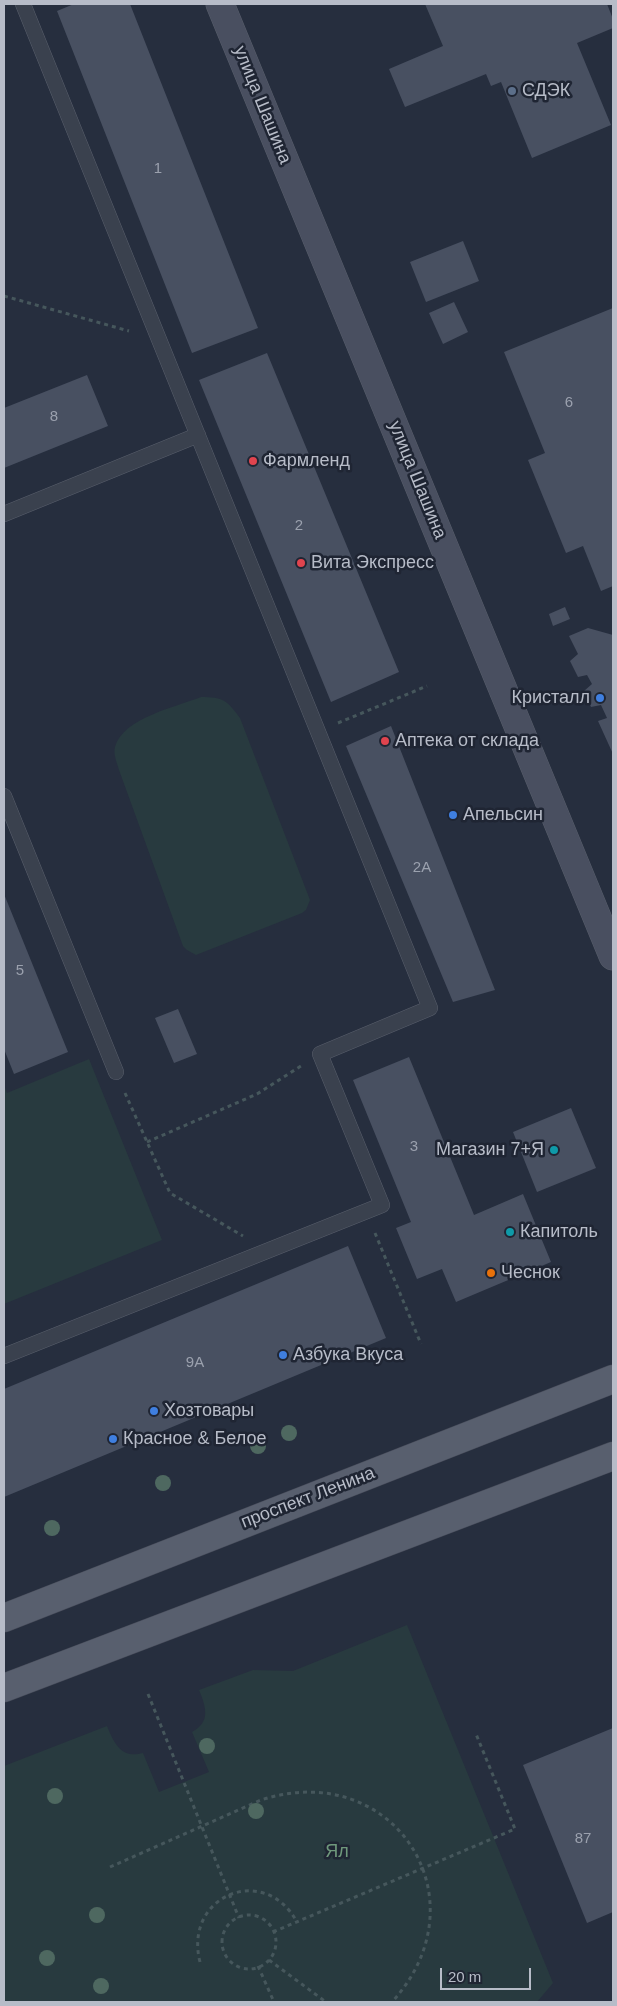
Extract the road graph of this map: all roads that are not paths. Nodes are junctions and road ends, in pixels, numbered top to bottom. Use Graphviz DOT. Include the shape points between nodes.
graph roads {
  1 [pos="23,4"];
  2 [pos="220,4"];
  3 [pos="198,435"];
  4 [pos="4,514"];
  5 [pos="4,796"];
  6 [pos="613,956"];
  7 [pos="116,1072"];
  8 [pos="4,1356"];
  9 [pos="613,1379"];
  10 [pos="613,1456"];
  11 [pos="4,1618"];
  12 [pos="4,1688"];
  1 -- 3 [label="lane"];
  2 -- 6 [label="street, улица Шашина"];
  3 -- 4 [label="lane"];
  3 -- 8 [label="lane" via="430,1008 320,1054 382,1205"];
  5 -- 7 [label="lane"];
  9 -- 11 [label="main road, проспект Ленина"];
  10 -- 12 [label="main road"];
}
